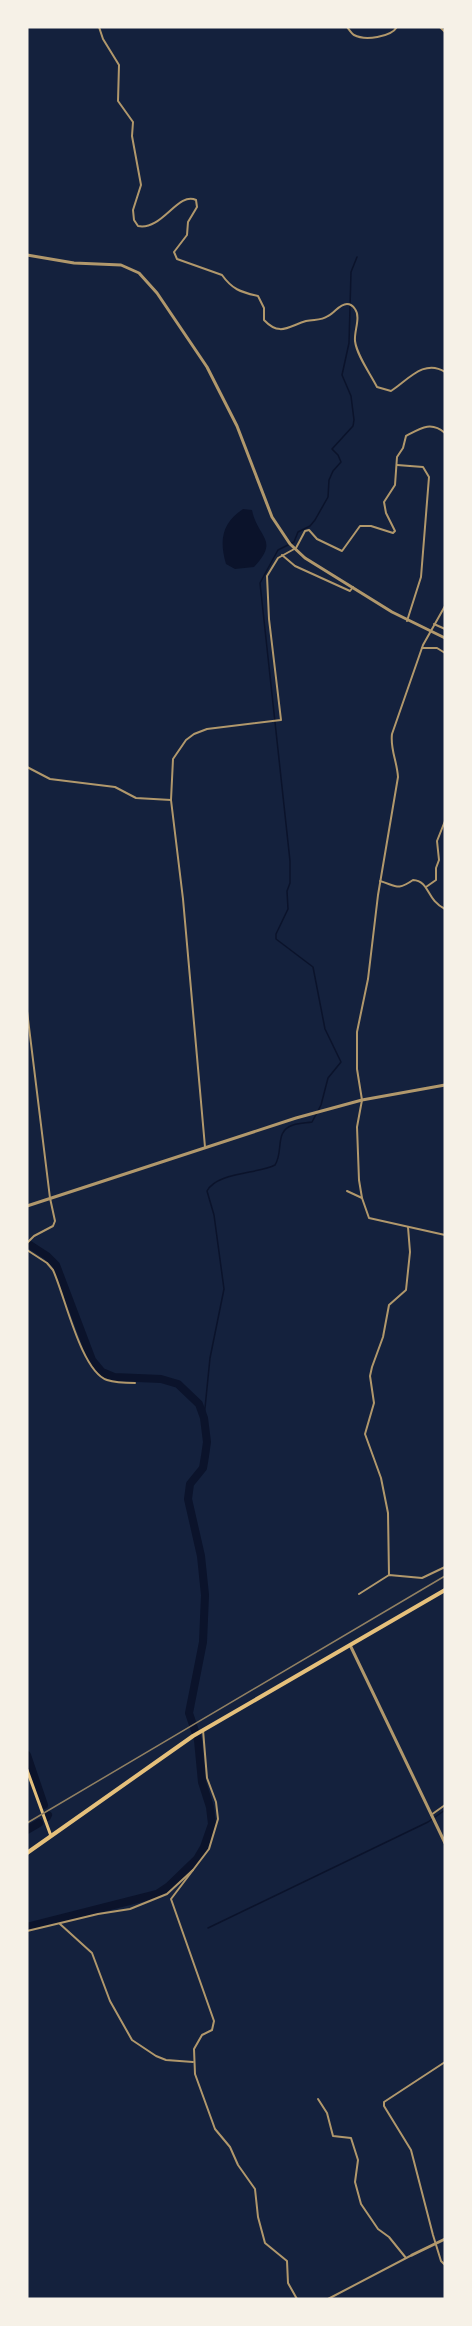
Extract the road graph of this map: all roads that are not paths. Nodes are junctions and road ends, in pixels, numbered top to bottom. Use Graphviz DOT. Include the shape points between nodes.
graph roads {
  1 [pos="99,27"];
  2 [pos="347,27"];
  3 [pos="397,27"];
  4 [pos="440,27"];
  5 [pos="445,32"];
  6 [pos="27,255"];
  7 [pos="445,372"];
  8 [pos="445,433"];
  9 [pos="396,465"];
  10 [pos="282,555"];
  11 [pos="352,587"];
  12 [pos="445,606"];
  13 [pos="408,621"];
  14 [pos="434,624"];
  15 [pos="445,629"];
  16 [pos="445,638"];
  17 [pos="422,648"];
  18 [pos="445,653"];
  19 [pos="27,767"];
  20 [pos="171,800"];
  21 [pos="445,821"];
  22 [pos="380,881"];
  23 [pos="426,887"];
  24 [pos="445,909"];
  25 [pos="27,1011"];
  26 [pos="445,1085"];
  27 [pos="362,1100"];
  28 [pos="205,1147"];
  29 [pos="347,1191"];
  30 [pos="50,1198"];
  31 [pos="362,1198"];
  32 [pos="27,1206"];
  33 [pos="408,1227"];
  34 [pos="445,1235"];
  35 [pos="28,1242"];
  36 [pos="27,1251"];
  37 [pos="135,1383"];
  38 [pos="445,1567"];
  39 [pos="389,1575"];
  40 [pos="445,1590"];
  41 [pos="359,1594"];
  42 [pos="350,1645"];
  43 [pos="201,1731"];
  44 [pos="27,1770"];
  45 [pos="29,1781"];
  46 [pos="445,1805"];
  47 [pos="431,1815"];
  48 [pos="52,1837"];
  49 [pos="445,1843"];
  50 [pos="27,1853"];
  51 [pos="193,1870"];
  52 [pos="59,1924"];
  53 [pos="27,1931"];
  54 [pos="193,2061"];
  55 [pos="445,2062"];
  56 [pos="318,2099"];
  57 [pos="445,2239"];
  58 [pos="436,2244"];
  59 [pos="412,2255"];
  60 [pos="406,2258"];
  61 [pos="445,2265"];
  62 [pos="297,2299"];
  63 [pos="328,2299"];
  1 -- 7 [label="street" via="119,65 118,100 133,122 141,185 133,210 138,226 157,222 177,205 193,198 196,207 188,222 187,235 174,255 222,275 241,293 258,296 264,320 270,326 292,328 320,321 340,306 352,305 357,314 355,343 377,387 391,391 429,367"];
  2 -- 3 [label="street" via="357,36 382,37 395,32"];
  4 -- 5 [label="street"];
  6 -- 11 [label="street" via="74,263 122,265 140,273 196,349 217,385 272,517 290,544"];
  8 -- 9 [label="street" via="429,425 406,436"];
  9 -- 10 [label="street" via="394,485 384,502 395,531 360,526 339,551 316,539 311,531 305,531 296,548"];
  9 -- 13 [label="street" via="423,467 429,477 421,577"];
  10 -- 11 [label="street" via="295,566 350,591"];
  10 -- 20 [label="street" via="267,576 266,586 281,720 215,727 194,734 173,759"];
  11 -- 13 [label="street"];
  12 -- 14 [label="street"];
  13 -- 16 [label="street"];
  14 -- 15 [label="street"];
  14 -- 17 [label="street"];
  17 -- 18 [label="street" via="437,648"];
  17 -- 22 [label="street" via="390,742 398,777"];
  19 -- 20 [label="street" via="50,778 116,788 136,798"];
  20 -- 28 [label="street"];
  21 -- 23 [label="street" via="437,841 436,880"];
  22 -- 23 [label="street" via="398,888 417,879"];
  22 -- 27 [label="street" via="357,1032"];
  23 -- 24 [label="street" via="434,902"];
  25 -- 30 [label="street"];
  26 -- 27 [label="street"];
  27 -- 28 [label="street"];
  27 -- 31 [label="street" via="357,1127"];
  28 -- 30 [label="street"];
  29 -- 31 [label="street"];
  30 -- 32 [label="street"];
  30 -- 35 [label="street" via="55,1224"];
  31 -- 33 [label="street" via="369,1218"];
  33 -- 34 [label="street"];
  33 -- 39 [label="street" via="411,1252 407,1283 402,1294 389,1305 370,1376 374,1403 365,1434 381,1478 388,1513"];
  36 -- 37 [label="street" via="53,1270 82,1351 94,1371 107,1380"];
  38 -- 39 [label="street" via="422,1578"];
  39 -- 41 [label="street"];
  40 -- 42 [label="main road"];
  42 -- 43 [label="main road"];
  42 -- 47 [label="street"];
  43 -- 48 [label="main road"];
  43 -- 51 [label="street" via="207,1778 218,1819 209,1849"];
  44 -- 45 [label="main road"];
  45 -- 48 [label="main road"];
  46 -- 47 [label="street"];
  47 -- 49 [label="street"];
  48 -- 50 [label="main road"];
  51 -- 52 [label="street" via="167,1894 152,1901"];
  51 -- 54 [label="street" via="171,1899 214,2021 213,2030 197,2041"];
  52 -- 53 [label="street"];
  52 -- 54 [label="street" via="92,1953 110,2001 132,2040 166,2060"];
  54 -- 62 [label="street" via="210,2117 255,2189 262,2236 287,2261 288,2283"];
  55 -- 58 [label="street" via="384,2102 385,2111 411,2150"];
  56 -- 60 [label="street" via="327,2113 333,2136 351,2138 358,2160 356,2182 361,2204"];
  57 -- 58 [label="street"];
  58 -- 59 [label="street"];
  58 -- 61 [label="street"];
  59 -- 60 [label="street"];
  60 -- 63 [label="street"];
}
